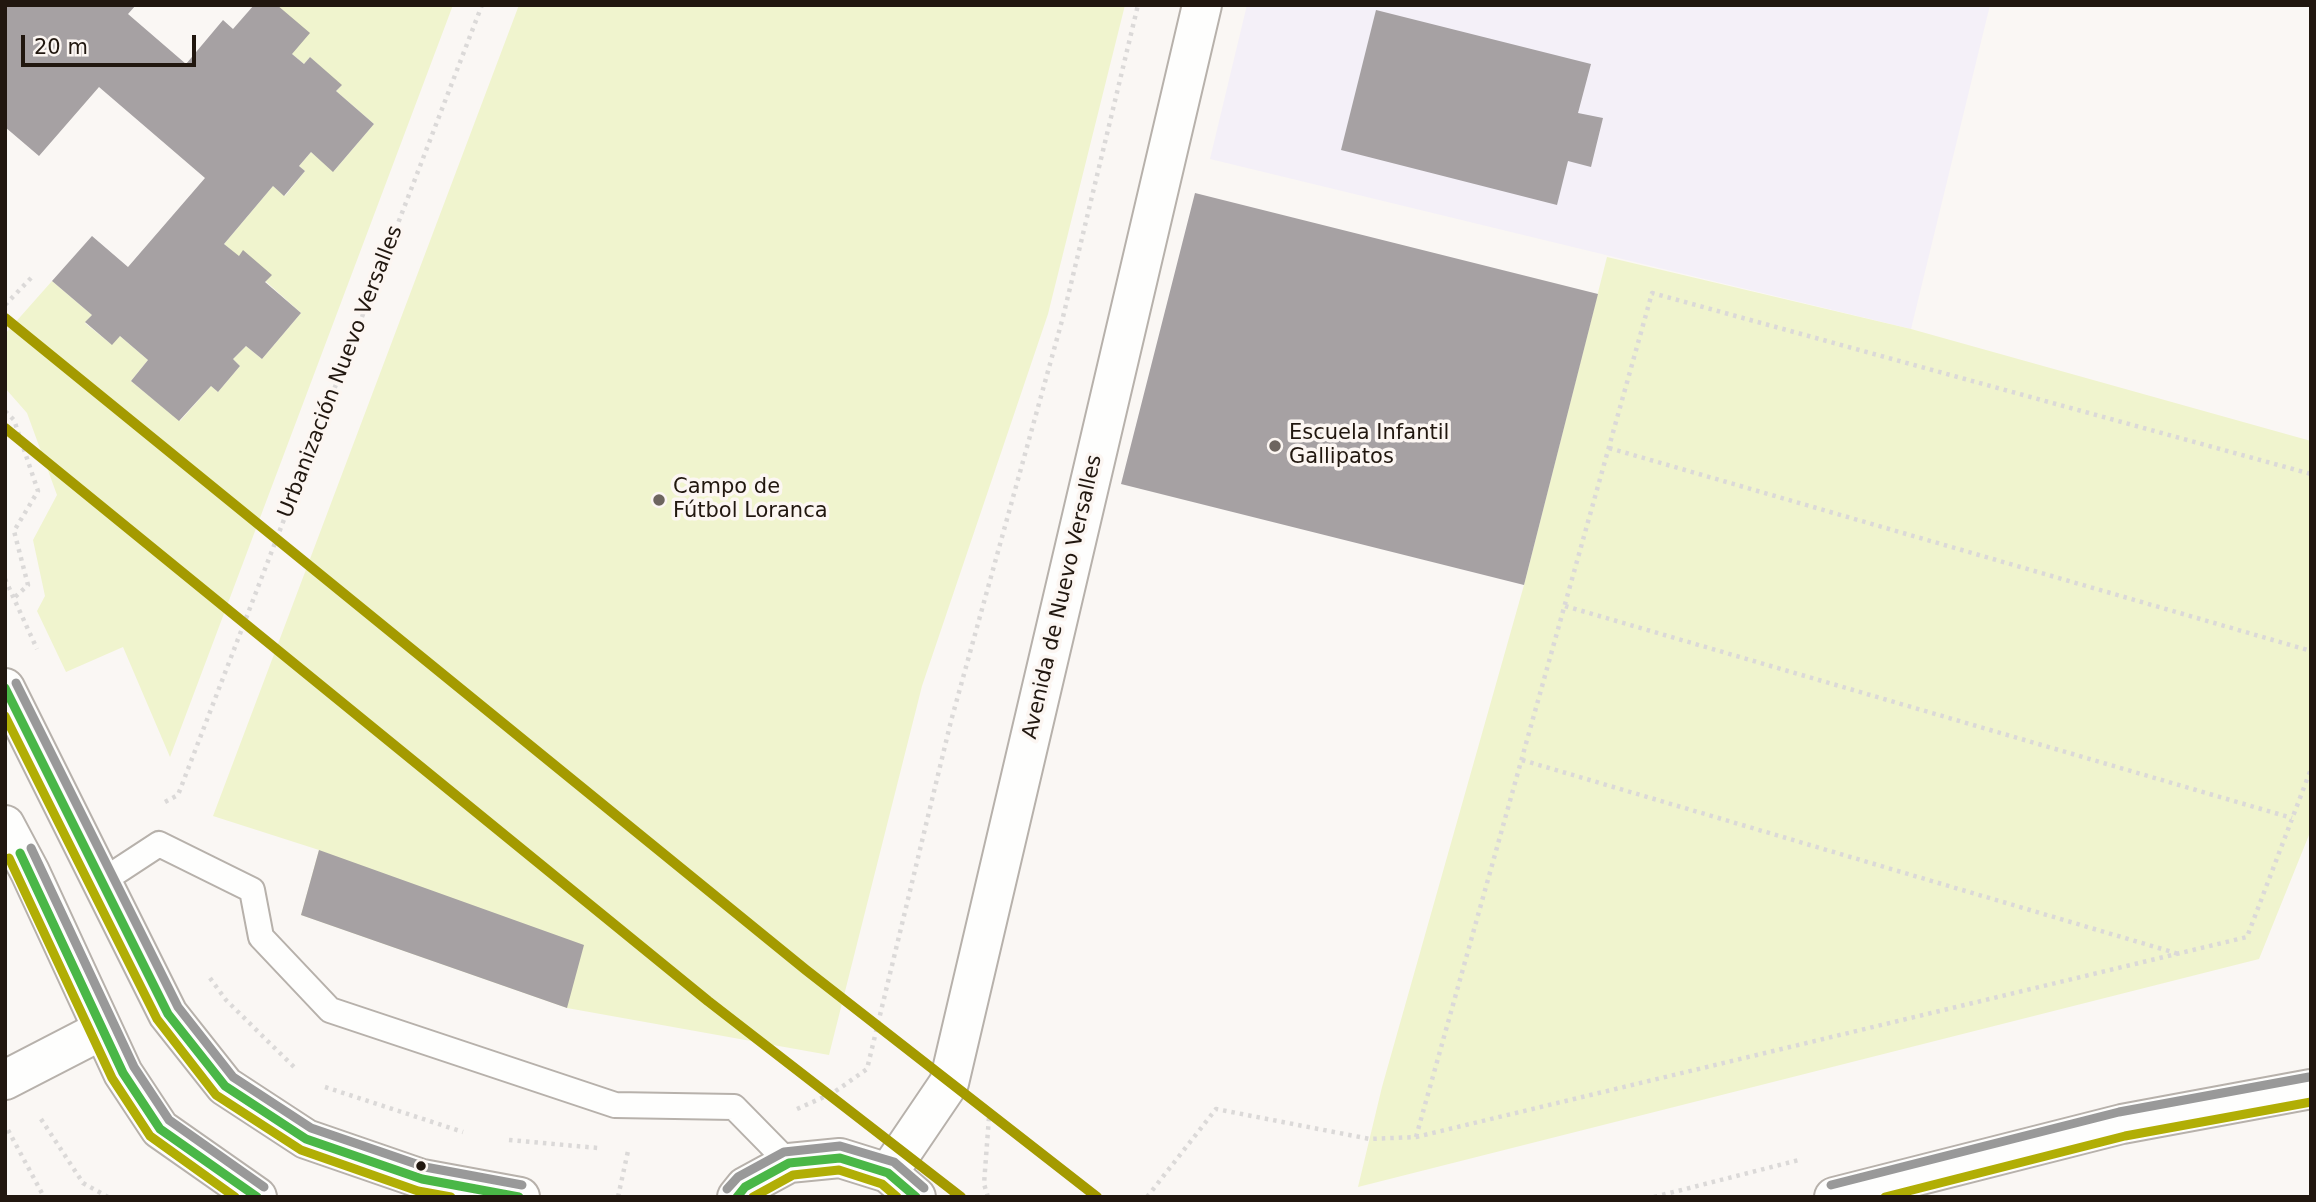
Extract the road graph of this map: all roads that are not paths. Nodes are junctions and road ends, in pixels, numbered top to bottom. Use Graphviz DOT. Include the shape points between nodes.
graph roads {
  1 [pos="1202,5"];
  2 [pos="5,688"];
  3 [pos="5,825"];
  4 [pos="100,882"];
  5 [pos="102,1030"];
  6 [pos="5,1080"];
  7 [pos="2311,1089"];
  8 [pos="789,1163"];
  9 [pos="902,1185"];
  10 [pos="257,1197"];
  11 [pos="520,1197"];
  12 [pos="737,1197"];
  13 [pos="1834,1197"];
  1 -- 9 [label="main road, Avenida de Nuevo Versalles" via="949,1083"];
  2 -- 4 [label="main road"];
  3 -- 5 [label="main road"];
  4 -- 8 [label="lane" via="159,844 252,890 261,937 330,1010 615,1104 734,1107"];
  4 -- 11 [label="main road" via="168,1014 225,1086 306,1139 422,1179"];
  5 -- 6 [label="main road"];
  5 -- 10 [label="main road" via="123,1073 160,1129"];
  7 -- 13 [label="main road" via="2122,1124"];
  8 -- 9 [label="main road" via="840,1158"];
  8 -- 12 [label="main road" via="745,1187"];
}
